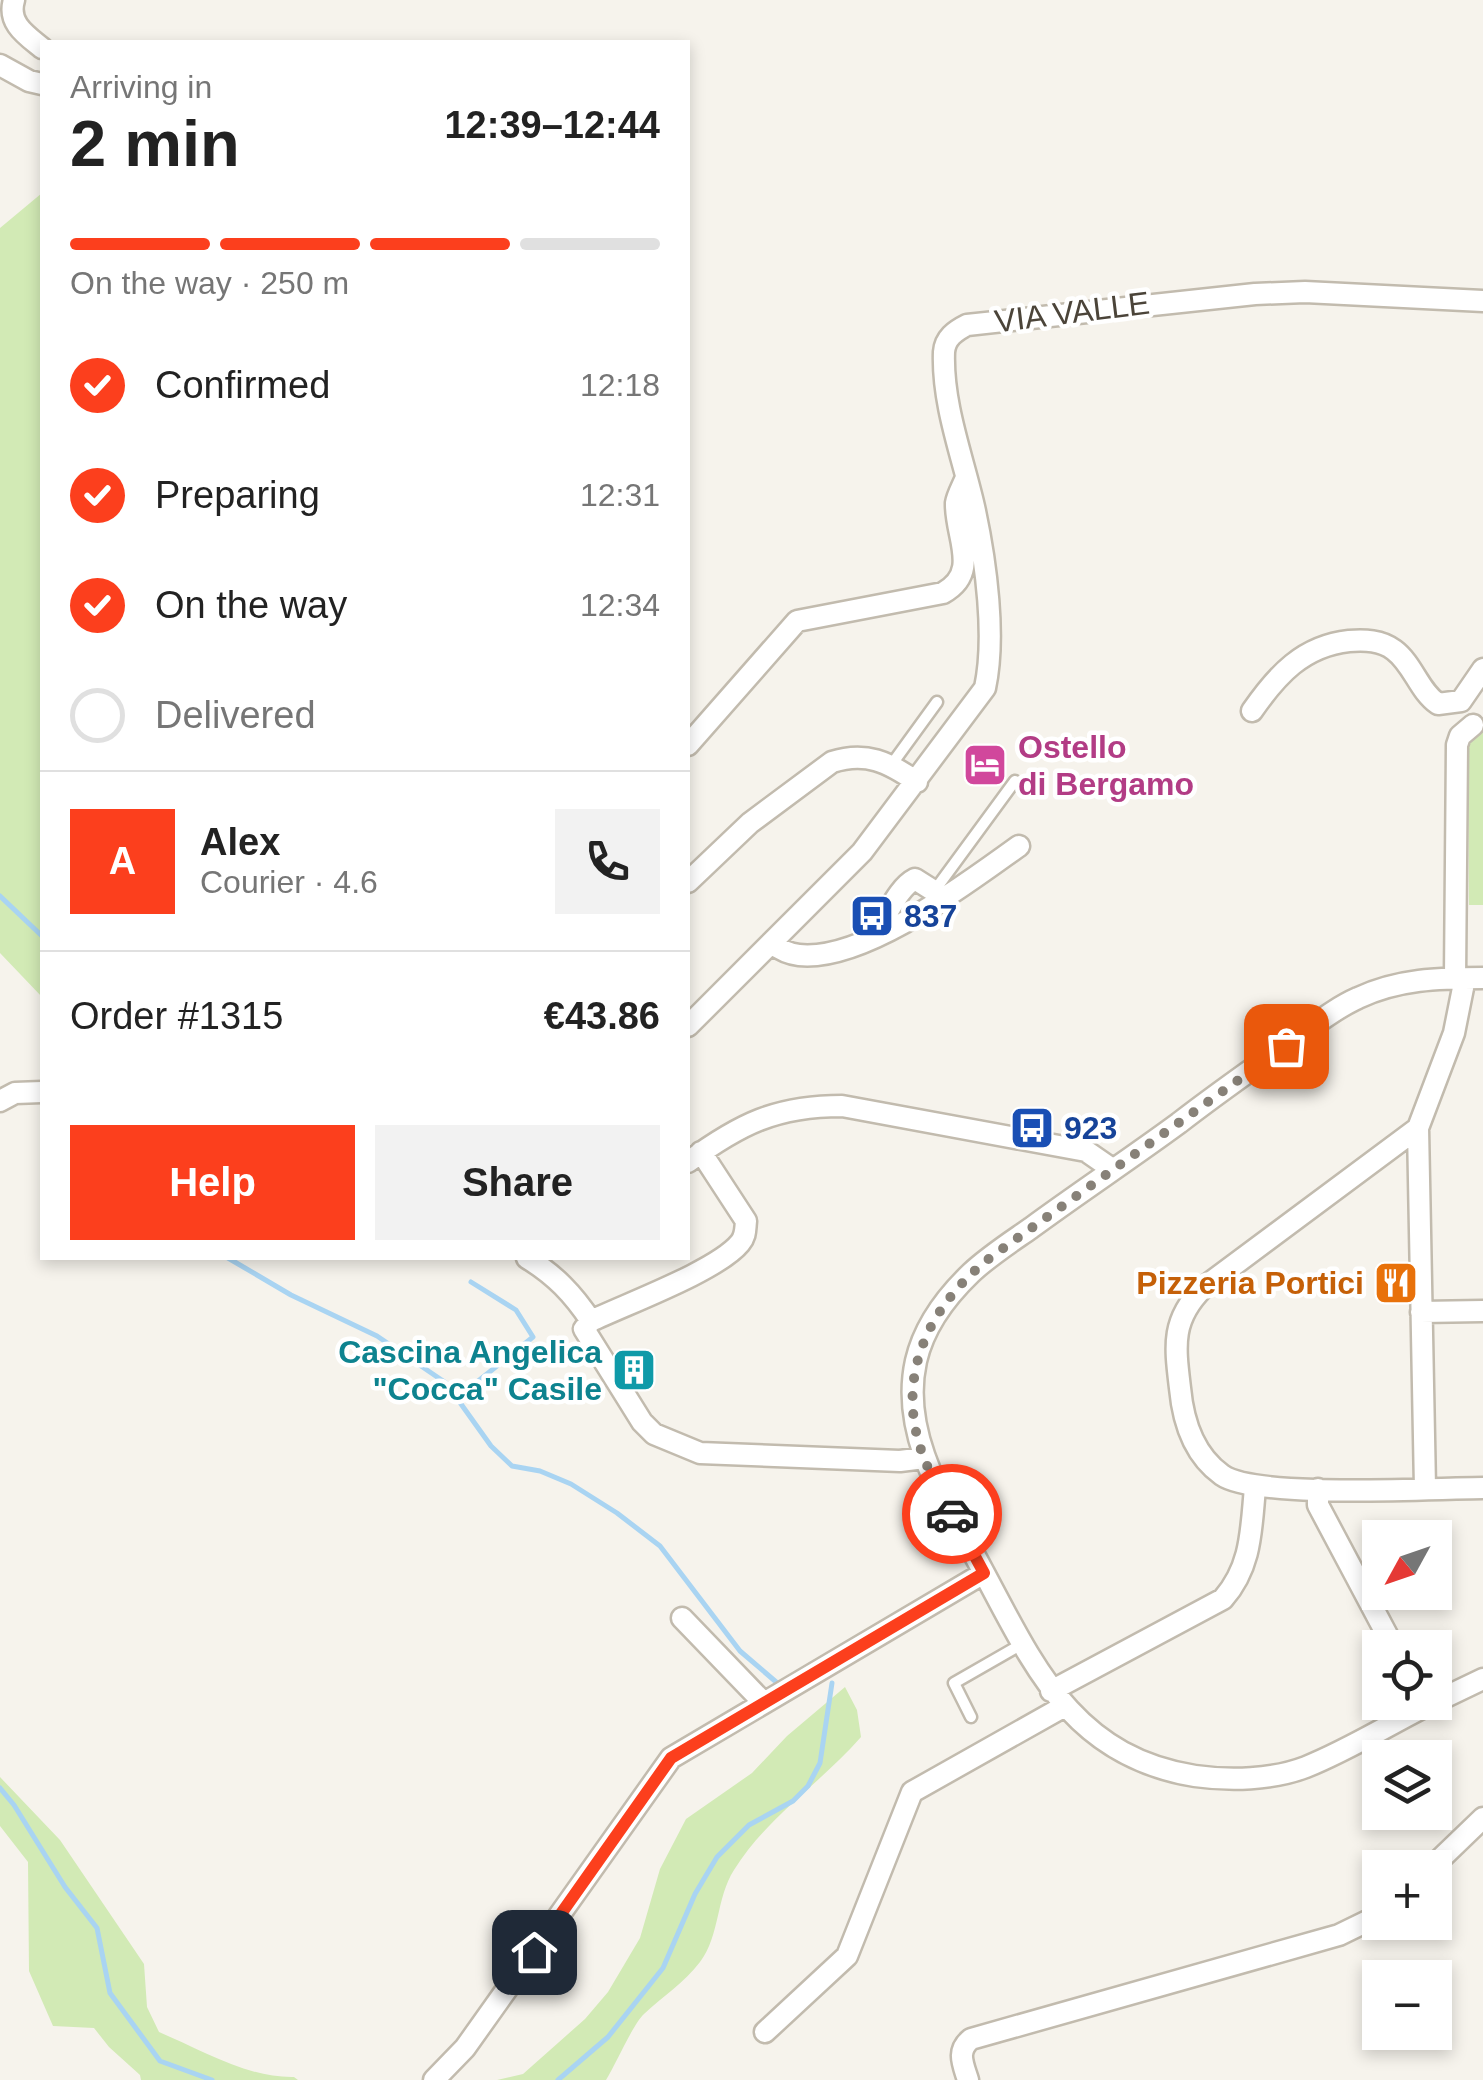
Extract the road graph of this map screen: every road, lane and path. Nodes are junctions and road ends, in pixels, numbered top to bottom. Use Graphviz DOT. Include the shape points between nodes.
graph roads {
  1 [pos="14,0"];
  2 [pos="40,46"];
  3 [pos="0,65"];
  4 [pos="40,84"];
  5 [pos="1483,301"];
  6 [pos="965,480"];
  7 [pos="1483,670"];
  8 [pos="936,702"];
  9 [pos="1252,711"];
  10 [pos="1473,725"];
  11 [pos="690,743"];
  12 [pos="892,764"];
  13 [pos="1014,781"];
  14 [pos="917,782"];
  15 [pos="1019,846"];
  16 [pos="690,880"];
  17 [pos="940,894"];
  18 [pos="870,937"];
  19 [pos="771,943"];
  20 [pos="1468,978"];
  21 [pos="690,1024"];
  22 [pos="40,1092"];
  23 [pos="0,1102"];
  24 [pos="1418,1128"];
  25 [pos="694,1157"];
  26 [pos="1112,1168"];
  27 [pos="530,1260"];
  28 [pos="1483,1311"];
  29 [pos="1421,1312"];
  30 [pos="591,1321"];
  31 [pos="924,1458"];
  32 [pos="1255,1488"];
  33 [pos="1425,1488"];
  34 [pos="1483,1488"];
  35 [pos="1318,1489"];
  36 [pos="984,1573"];
  37 [pos="682,1618"];
  38 [pos="1384,1630"];
  39 [pos="1022,1644"];
  40 [pos="1483,1679"];
  41 [pos="1452,1693"];
  42 [pos="1057,1699"];
  43 [pos="764,1702"];
  44 [pos="972,1718"];
  45 [pos="1397,1720"];
  46 [pos="1483,1818"];
  47 [pos="1450,1850"];
  48 [pos="1362,1923"];
  49 [pos="765,2032"];
  50 [pos="434,2080"];
  51 [pos="968,2080"];
  1 -- 2 [label="street" via="13,21"];
  3 -- 4 [label="street"];
  5 -- 6 [label="street, VIA VALLE" via="1255,294 967,324 944,350"];
  6 -- 11 [label="street, VIA VALLE" via="956,500 965,564 959,582 943,593 797,622"];
  6 -- 14 [label="street" via="986,586 987,677"];
  7 -- 9 [label="street" via="1460,701 1438,704 1384,644 1336,643 1291,664"];
  8 -- 12 [label="lane"];
  10 -- 20 [label="street" via="1457,744"];
  12 -- 14 [label="street"];
  12 -- 16 [label="street" via="863,756 832,762 750,822"];
  13 -- 17 [label="lane"];
  14 -- 19 [label="street" via="862,852"];
  15 -- 17 [label="street"];
  17 -- 18 [label="street" via="918,917"];
  17 -- 18 [label="street" via="915,879 904,884"];
  18 -- 19 [label="street" via="796,956"];
  19 -- 21 [label="street"];
  20 -- 24 [label="street"];
  20 -- 26 [label="street" via="1409,981 1355,998"];
  22 -- 23 [label="street" via="15,1093"];
  24 -- 29 [label="street"];
  24 -- 32 [label="street" via="1203,1288 1178,1323 1178,1373 1189,1432 1224,1476"];
  25 -- 26 [label="street" via="758,1118 842,1106 1086,1151"];
  25 -- 30 [label="street" via="746,1221 740,1243"];
  26 -- 31 [label="street" via="973,1271 941,1306 916,1362 914,1408"];
  27 -- 30 [label="street" via="567,1288"];
  28 -- 29 [label="street"];
  29 -- 33 [label="street"];
  30 -- 31 [label="street" via="586,1335 628,1403 654,1434 672,1443 700,1452"];
  31 -- 36 [label="street"];
  32 -- 35 [label="street"];
  32 -- 42 [label="street" via="1247,1559 1223,1599"];
  33 -- 34 [label="street"];
  33 -- 35 [label="street"];
  35 -- 38 [label="street" via="1318,1505"];
  36 -- 39 [label="street"];
  36 -- 43 [label="street"];
  37 -- 43 [label="street"];
  39 -- 42 [label="street"];
  39 -- 44 [label="lane" via="954,1683"];
  40 -- 41 [label="street"];
  42 -- 45 [label="street" via="1096,1736 1143,1762 1223,1779 1304,1768"];
  42 -- 49 [label="street" via="912,1792 846,1956"];
  43 -- 50 [label="street" via="671,1758 465,2048"];
  46 -- 47 [label="street"];
  48 -- 51 [label="street" via="971,2039 961,2055"];
}
